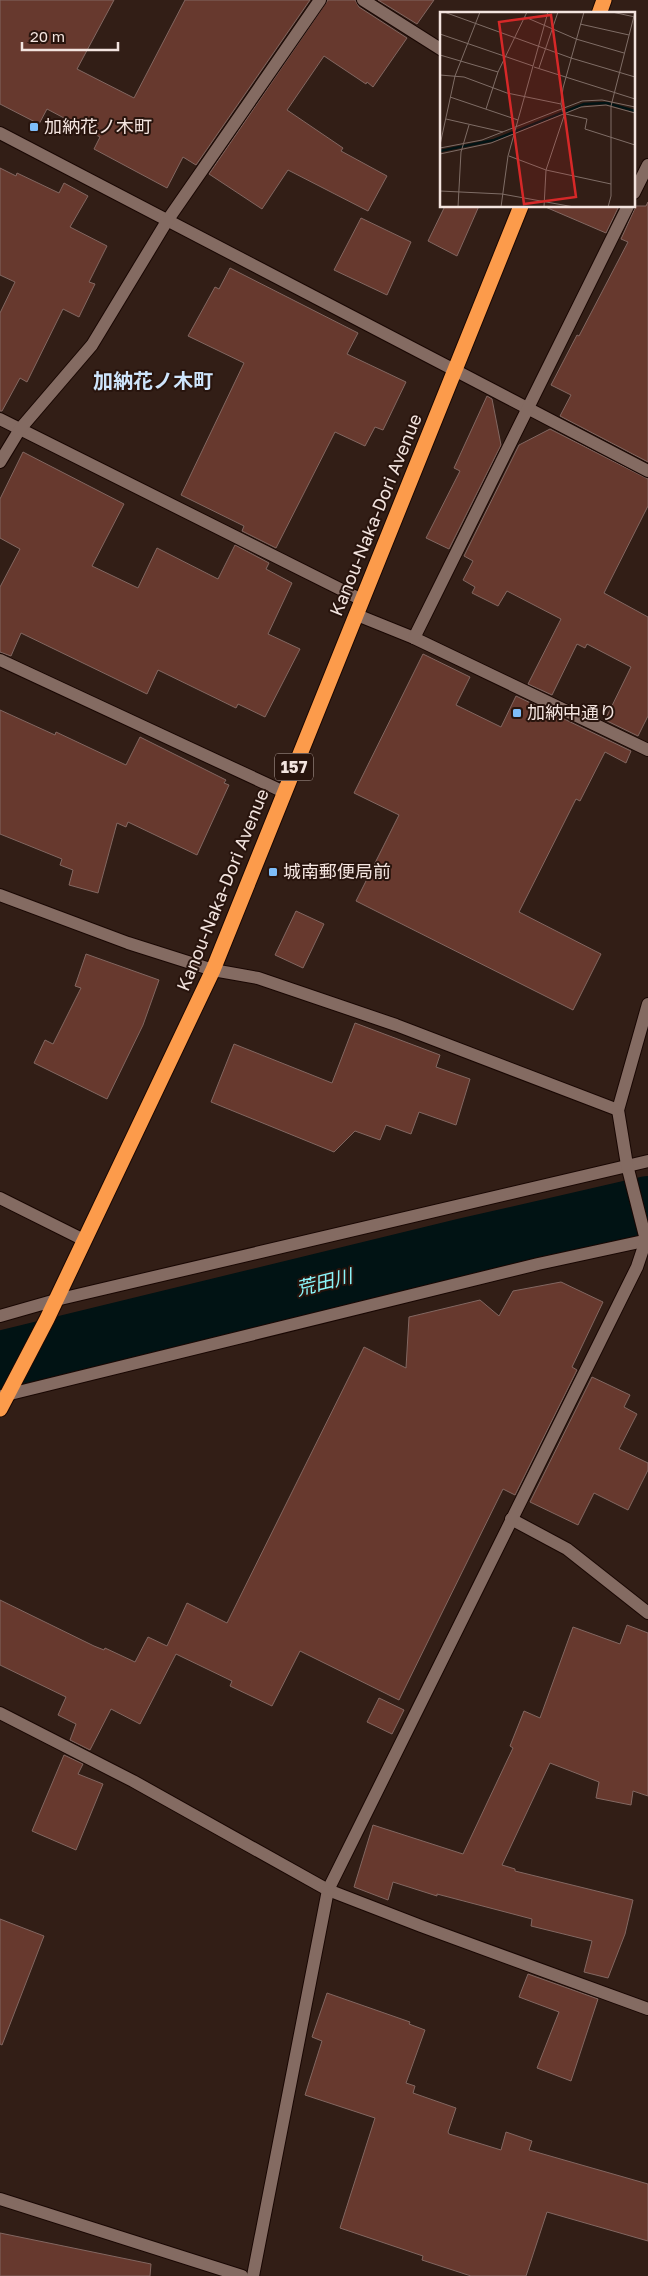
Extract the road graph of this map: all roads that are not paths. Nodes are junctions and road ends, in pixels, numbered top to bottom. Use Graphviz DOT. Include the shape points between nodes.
graph roads {
  1 [pos="320,0"];
  2 [pos="363,0"];
  3 [pos="604,0"];
  4 [pos="600,12"];
  5 [pos="440,49"];
  6 [pos="0,132"];
  7 [pos="644,170"];
  8 [pos="636,188"];
  9 [pos="520,208"];
  10 [pos="627,208"];
  11 [pos="167,221"];
  12 [pos="454,370"];
  13 [pos="528,410"];
  14 [pos="0,419"];
  15 [pos="20,429"];
  16 [pos="0,462"];
  17 [pos="648,472"];
  18 [pos="362,600"];
  19 [pos="357,615"];
  20 [pos="414,638"];
  21 [pos="0,660"];
  22 [pos="648,750"];
  23 [pos="284,792"];
  24 [pos="0,895"];
  25 [pos="213,970"];
  26 [pos="648,1004"];
  27 [pos="618,1110"];
  28 [pos="648,1161"];
  29 [pos="628,1172"];
  30 [pos="0,1198"];
  31 [pos="646,1237"];
  32 [pos="84,1240"];
  33 [pos="56,1300"];
  34 [pos="0,1316"];
  35 [pos="4,1395"];
  36 [pos="0,1409"];
  37 [pos="511,1519"];
  38 [pos="648,1613"];
  39 [pos="0,1713"];
  40 [pos="328,1890"];
  41 [pos="648,2009"];
  42 [pos="0,2199"];
  43 [pos="242,2276"];
  44 [pos="253,2276"];
  1 -- 11 [label="street"];
  2 -- 5 [label="street"];
  3 -- 4 [label="highway"];
  6 -- 11 [label="street"];
  7 -- 8 [label="street"];
  9 -- 12 [label="highway, Kanou-Naka-Dori Avenue / 157"];
  10 -- 13 [label="street"];
  11 -- 12 [label="street"];
  11 -- 15 [label="street" via="92,345"];
  12 -- 13 [label="street"];
  12 -- 18 [label="highway, Kanou-Naka-Dori Avenue / 157"];
  13 -- 17 [label="street"];
  13 -- 20 [label="street"];
  14 -- 15 [label="street"];
  15 -- 16 [label="street"];
  15 -- 18 [label="street"];
  18 -- 19 [label="highway, Kanou-Naka-Dori Avenue / 157"];
  19 -- 20 [label="street"];
  19 -- 23 [label="highway, Kanou-Naka-Dori Avenue / 157"];
  20 -- 22 [label="street"];
  21 -- 23 [label="street"];
  23 -- 25 [label="highway, Kanou-Naka-Dori Avenue / 157"];
  24 -- 25 [label="street" via="128,943"];
  25 -- 27 [label="street" via="258,978 396,1025"];
  25 -- 32 [label="highway, Kanou-Naka-Dori Avenue / 157"];
  26 -- 27 [label="street"];
  27 -- 29 [label="street"];
  28 -- 29 [label="street"];
  29 -- 31 [label="street"];
  29 -- 33 [label="street"];
  30 -- 32 [label="street"];
  31 -- 35 [label="street"];
  31 -- 37 [label="street" via="637,1268"];
  32 -- 33 [label="highway, Kanou-Naka-Dori Avenue / 157"];
  33 -- 34 [label="street"];
  33 -- 35 [label="highway, Kanou-Naka-Dori Avenue / 157"];
  35 -- 36 [label="highway, Kanou-Naka-Dori Avenue / 157"];
  37 -- 38 [label="street" via="567,1549"];
  37 -- 40 [label="street"];
  39 -- 40 [label="street" via="133,1781"];
  40 -- 41 [label="street"];
  40 -- 44 [label="street"];
  42 -- 43 [label="street"];
}
